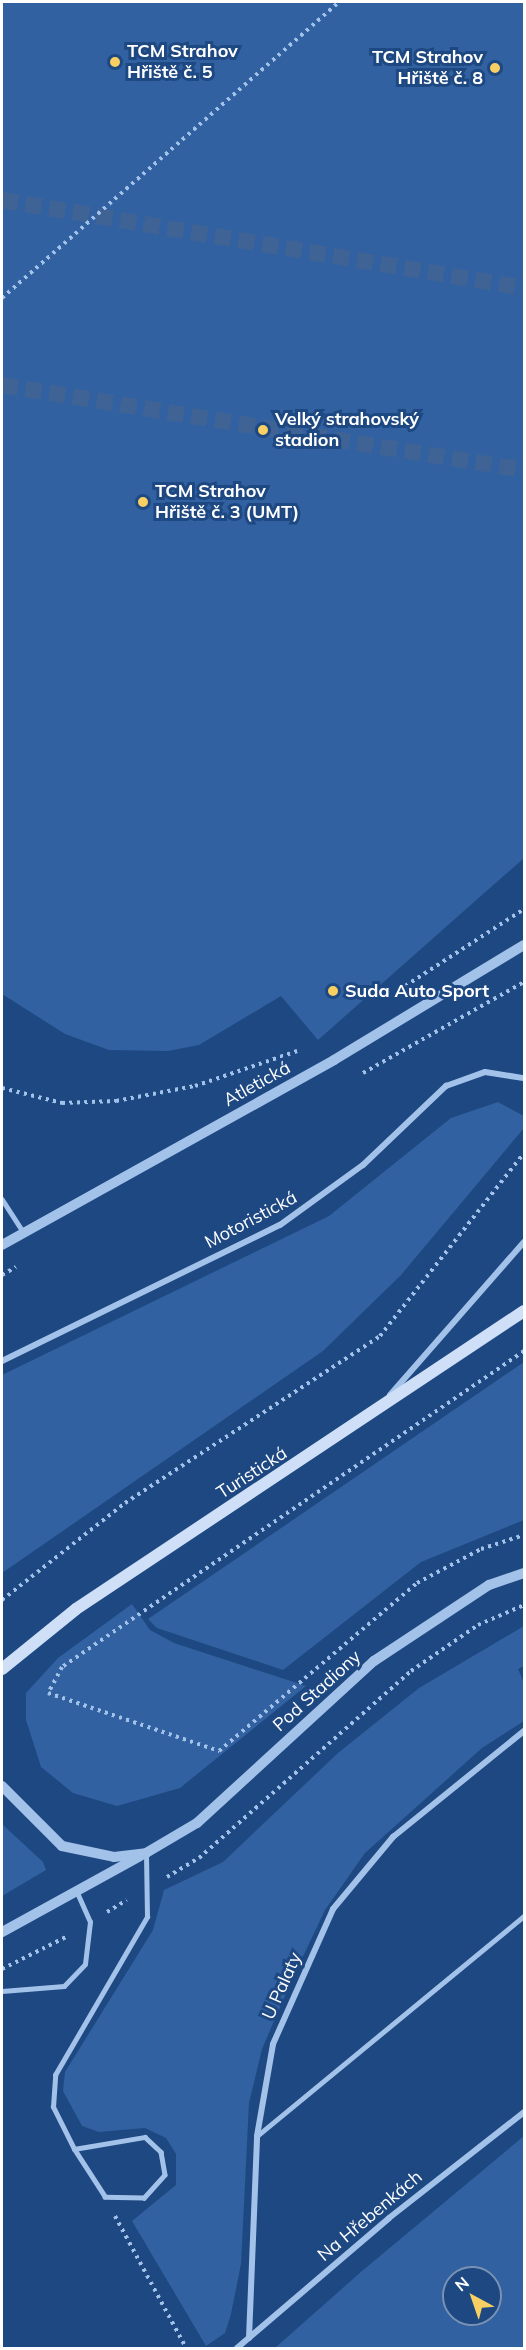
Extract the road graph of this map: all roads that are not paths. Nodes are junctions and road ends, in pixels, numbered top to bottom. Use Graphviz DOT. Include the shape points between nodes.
graph roads {
  1 [pos="525,945"];
  2 [pos="525,1078"];
  3 [pos="2,1198"];
  4 [pos="24,1233"];
  5 [pos="525,1242"];
  6 [pos="2,1245"];
  7 [pos="525,1311"];
  8 [pos="2,1361"];
  9 [pos="373,1414"];
  10 [pos="525,1573"];
  11 [pos="2,1669"];
  12 [pos="525,1731"];
  13 [pos="2,1786"];
  14 [pos="146,1853"];
  15 [pos="77,1893"];
  16 [pos="525,1916"];
  17 [pos="2,1932"];
  18 [pos="2,1991"];
  19 [pos="525,2112"];
  20 [pos="257,2136"];
  21 [pos="74,2149"];
  22 [pos="249,2338"];
  23 [pos="237,2349"];
  1 -- 4 [label="street, Atletická" via="334,1060"];
  2 -- 8 [label="street, Motoristická" via="485,1072 446,1086 363,1165 280,1225"];
  3 -- 4 [label="lane"];
  4 -- 6 [label="street, Atletická"];
  5 -- 9 [label="street"];
  7 -- 9 [label="main road, Turistická"];
  9 -- 11 [label="main road, Turistická" via="76,1609"];
  10 -- 14 [label="street, Pod Stadiony" via="480,1591 374,1661 197,1823"];
  12 -- 20 [label="street, U Palaty" via="393,1838 333,1909 273,2043"];
  13 -- 14 [label="street, Pod Stadiony" via="62,1846 114,1857"];
  14 -- 15 [label="street, Pod Stadiony"];
  14 -- 21 [label="lane" via="147,1917 55,2076 53,2107"];
  15 -- 17 [label="street, Pod Stadiony"];
  15 -- 18 [label="lane" via="90,1922 85,1965 64,1986"];
  16 -- 20 [label="lane"];
  19 -- 22 [label="street, Na Hřebenkách" via="388,2218"];
  20 -- 22 [label="street, U Palaty"];
  21 -- 21 [label="lane" via="105,2197 144,2198 165,2175 161,2152 145,2137"];
  22 -- 23 [label="street, Na Hřebenkách"];
}
